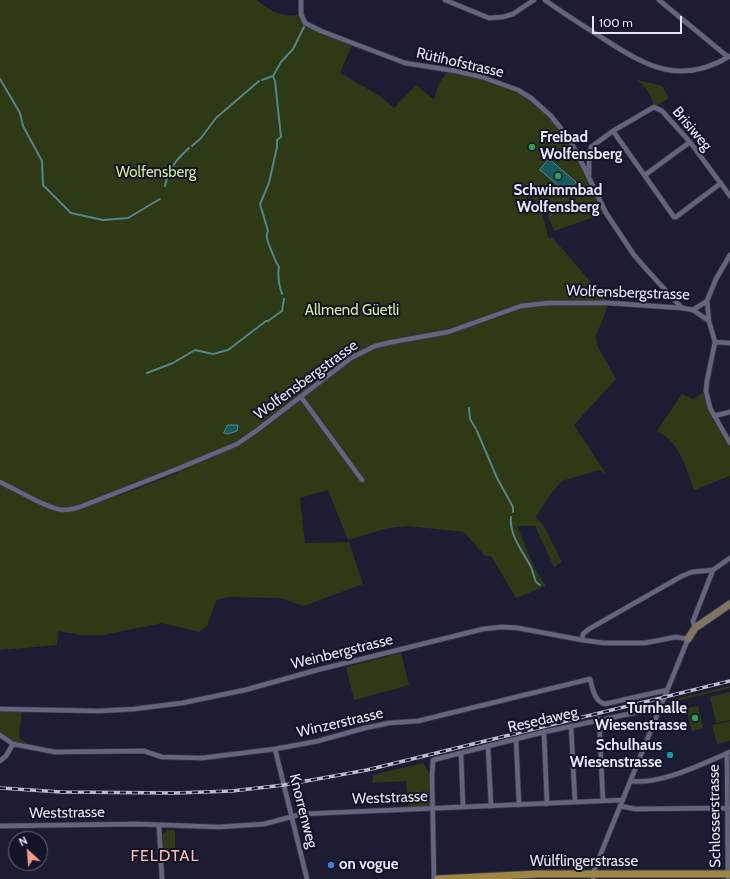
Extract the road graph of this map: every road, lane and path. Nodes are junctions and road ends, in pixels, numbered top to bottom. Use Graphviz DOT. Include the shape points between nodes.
graph roads {
  1 [pos="301,0"];
  2 [pos="446,0"];
  3 [pos="534,0"];
  4 [pos="545,0"];
  5 [pos="659,0"];
  6 [pos="729,56"];
  7 [pos="613,131"];
  8 [pos="690,142"];
  9 [pos="645,175"];
  10 [pos="589,177"];
  11 [pos="721,184"];
  12 [pos="730,196"];
  13 [pos="730,254"];
  14 [pos="707,301"];
  15 [pos="682,308"];
  16 [pos="693,310"];
  17 [pos="709,321"];
  18 [pos="715,342"];
  19 [pos="730,343"];
  20 [pos="301,397"];
  21 [pos="730,412"];
  22 [pos="714,416"];
  23 [pos="730,443"];
  24 [pos="362,480"];
  25 [pos="0,482"];
  26 [pos="730,558"];
  27 [pos="713,570"];
  28 [pos="730,604"];
  29 [pos="695,628"];
  30 [pos="688,639"];
  31 [pos="582,640"];
  32 [pos="667,690"];
  33 [pos="660,708"];
  34 [pos="0,709"];
  35 [pos="599,719"];
  36 [pos="571,726"];
  37 [pos="544,732"];
  38 [pos="0,735"];
  39 [pos="516,739"];
  40 [pos="13,744"];
  41 [pos="488,746"];
  42 [pos="275,749"];
  43 [pos="461,753"];
  44 [pos="728,753"];
  45 [pos="0,761"];
  46 [pos="631,781"];
  47 [pos="622,800"];
  48 [pos="603,801"];
  49 [pos="575,802"];
  50 [pos="547,804"];
  51 [pos="519,805"];
  52 [pos="491,806"];
  53 [pos="620,806"];
  54 [pos="463,807"];
  55 [pos="728,808"];
  56 [pos="433,809"];
  57 [pos="292,816"];
  58 [pos="0,826"];
  59 [pos="159,826"];
  60 [pos="729,876"];
  61 [pos="593,877"];
  62 [pos="672,877"];
  63 [pos="162,879"];
  64 [pos="307,879"];
  65 [pos="434,879"];
  66 [pos="438,879"];
  1 -- 10 [label="street, Rütihofstrasse" via="301,14 305,23 321,31 405,63 482,77 532,98 567,136"];
  2 -- 3 [label="street" via="489,18 513,14"];
  4 -- 6 [label="street" via="623,52 658,68 673,71 693,70 712,65"];
  5 -- 6 [label="street"];
  7 -- 8 [label="street, Brisiweg" via="654,107 662,111"];
  7 -- 9 [label="street"];
  7 -- 10 [label="street, Brisiweg" via="591,147"];
  8 -- 9 [label="street"];
  8 -- 11 [label="street, Brisiweg"];
  9 -- 11 [label="street" via="674,217"];
  10 -- 15 [label="street, Rütihofstrasse" via="606,213 634,255"];
  11 -- 12 [label="street, Brisiweg"];
  13 -- 14 [label="street, Wolfensbergstrasse"];
  14 -- 16 [label="street, Wolfensbergstrasse"];
  14 -- 17 [label="street"];
  15 -- 16 [label="street, Wolfensbergstrasse"];
  15 -- 20 [label="street, Wolfensbergstrasse" via="609,303 548,303 521,306 448,332 392,342 366,350 340,366"];
  16 -- 17 [label="street"];
  17 -- 18 [label="street"];
  18 -- 19 [label="street"];
  18 -- 22 [label="street" via="706,391"];
  20 -- 24 [label="street"];
  20 -- 25 [label="street, Wolfensbergstrasse" via="237,444 177,470 73,509 62,510 42,503"];
  21 -- 22 [label="street"];
  22 -- 23 [label="street"];
  26 -- 27 [label="street"];
  27 -- 29 [label="street" via="693,621"];
  27 -- 31 [label="street" via="692,572 682,576 589,629 583,634"];
  28 -- 29 [label="street"];
  29 -- 30 [label="street"];
  30 -- 31 [label="street, Weinbergstrasse" via="676,637 629,644"];
  30 -- 32 [label="street"];
  31 -- 34 [label="street, Weinbergstrasse" via="518,628 482,629 245,690 182,703 134,710"];
  32 -- 33 [label="street"];
  32 -- 42 [label="street, Winzerstrasse" via="605,704 596,698 590,680 418,721 389,723"];
  33 -- 35 [label="street, Resedaweg"];
  33 -- 46 [label="street"];
  35 -- 36 [label="street, Resedaweg"];
  35 -- 48 [label="street"];
  36 -- 37 [label="street, Resedaweg"];
  36 -- 49 [label="street"];
  37 -- 39 [label="street, Resedaweg"];
  37 -- 50 [label="street"];
  38 -- 40 [label="street, Winzerstrasse"];
  39 -- 41 [label="street, Resedaweg"];
  39 -- 51 [label="street"];
  40 -- 42 [label="street, Winzerstrasse" via="55,752 144,751 162,757 202,758"];
  40 -- 45 [label="street"];
  41 -- 43 [label="street, Resedaweg"];
  41 -- 52 [label="street"];
  42 -- 57 [label="street, Knorrenweg"];
  43 -- 54 [label="street"];
  43 -- 56 [label="street, Resedaweg" via="434,760"];
  44 -- 46 [label="street" via="674,775 643,782"];
  44 -- 55 [label="street, Schlosserstrasse"];
  46 -- 47 [label="street"];
  47 -- 48 [label="street, Weststrasse"];
  47 -- 53 [label="street"];
  48 -- 49 [label="street, Weststrasse"];
  49 -- 50 [label="street, Weststrasse"];
  50 -- 51 [label="street, Weststrasse"];
  51 -- 52 [label="street, Weststrasse"];
  52 -- 54 [label="street, Weststrasse"];
  53 -- 55 [label="street" via="635,809"];
  53 -- 61 [label="street"];
  54 -- 56 [label="street, Weststrasse"];
  55 -- 60 [label="street, Schlosserstrasse"];
  56 -- 57 [label="street, Weststrasse"];
  56 -- 65 [label="street"];
  57 -- 59 [label="street, Weststrasse" via="264,824 243,826"];
  57 -- 64 [label="street, Knorrenweg"];
  58 -- 59 [label="street, Weststrasse"];
  59 -- 63 [label="street"];
  60 -- 62 [label="main road, Wülflingerstrasse"];
  61 -- 62 [label="main road, Wülflingerstrasse"];
  61 -- 66 [label="main road, Wülflingerstrasse" via="512,875"];
}
